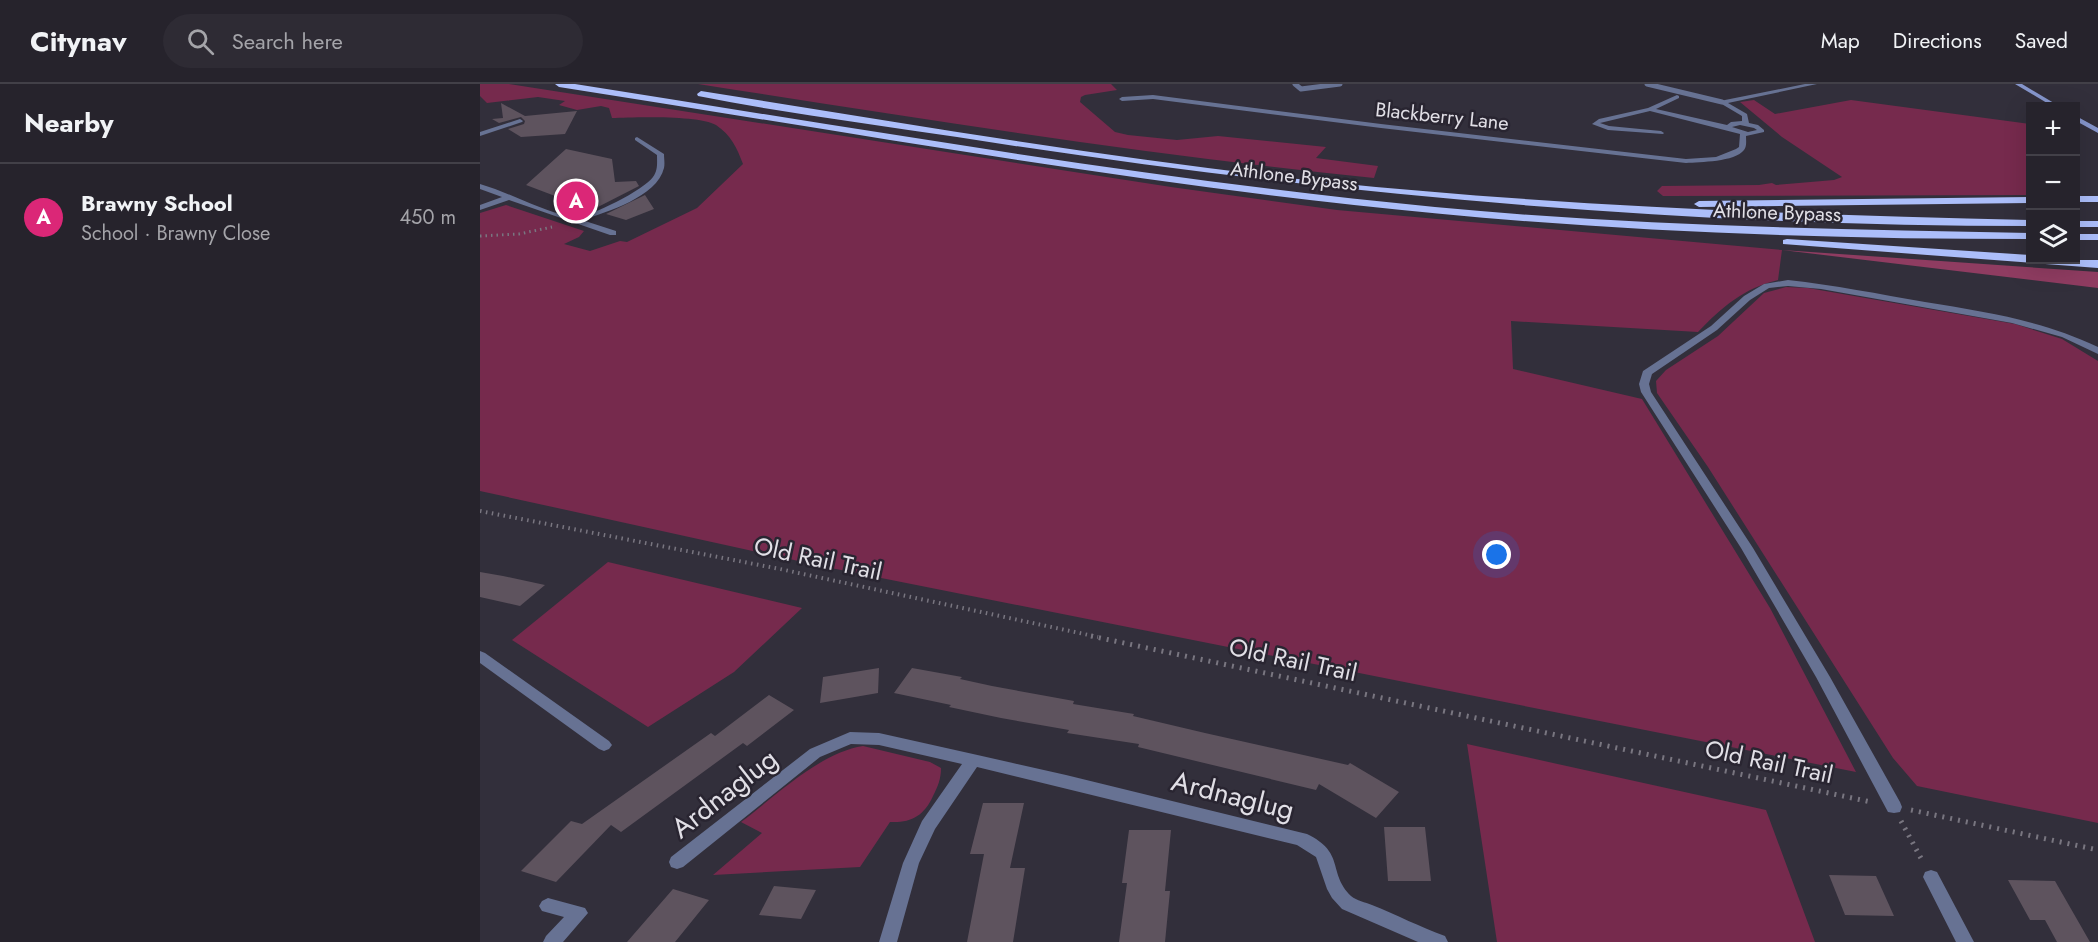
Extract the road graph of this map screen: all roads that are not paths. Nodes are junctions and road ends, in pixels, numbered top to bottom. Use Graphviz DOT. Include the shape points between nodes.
graph roads {
  1 [pos="560,84"];
  2 [pos="1295,84"];
  3 [pos="1340,84"];
  4 [pos="1647,84"];
  5 [pos="1814,84"];
  6 [pos="2018,84"];
  7 [pos="694,93"];
  8 [pos="1677,97"];
  9 [pos="1122,99"];
  10 [pos="1722,102"];
  11 [pos="2049,102"];
  12 [pos="1650,109"];
  13 [pos="2080,120"];
  14 [pos="520,121"];
  15 [pos="1746,123"];
  16 [pos="1727,127"];
  17 [pos="2098,131"];
  18 [pos="1661,133"];
  19 [pos="480,134"];
  20 [pos="1743,134"];
  21 [pos="637,139"];
  22 [pos="1148,162"];
  23 [pos="480,186"];
  24 [pos="510,197"];
  25 [pos="2080,199"];
  26 [pos="2098,199"];
  27 [pos="2026,200"];
  28 [pos="1359,202"];
  29 [pos="480,208"];
  30 [pos="575,220"];
  31 [pos="2026,223"];
  32 [pos="2080,224"];
  33 [pos="2098,224"];
  34 [pos="613,233"];
  35 [pos="2026,236"];
  36 [pos="2080,237"];
  37 [pos="2098,237"];
  38 [pos="2026,259"];
  39 [pos="2080,263"];
  40 [pos="2098,264"];
  41 [pos="2098,351"];
  42 [pos="480,656"];
  43 [pos="604,745"];
  44 [pos="972,760"];
  45 [pos="1894,807"];
  46 [pos="677,862"];
  47 [pos="1931,877"];
  48 [pos="548,906"];
  49 [pos="552,942"];
  50 [pos="888,942"];
  51 [pos="1439,942"];
  52 [pos="1965,942"];
  1 -- 28 [label="highway, Athlone Bypass" via="1232,187"];
  2 -- 3 [label="lane" via="1301,89"];
  4 -- 10 [label="lane"];
  5 -- 10 [label="street"];
  6 -- 11 [label="main road"];
  7 -- 22 [label="highway, Athlone Bypass"];
  8 -- 12 [label="street"];
  9 -- 20 [label="street, Blackberry Lane" via="1153,97 1686,161 1717,159 1739,151"];
  10 -- 15 [label="street, Blackberry Lane" via="1745,115"];
  12 -- 16 [label="street"];
  12 -- 18 [label="street" via="1595,124 1608,129"];
  13 -- 17 [label="main road"];
  14 -- 19 [label="street"];
  15 -- 16 [label="street"];
  15 -- 20 [label="street, Blackberry Lane" via="1762,131"];
  16 -- 20 [label="street"];
  21 -- 30 [label="street" via="660,154 662,165 656,179 631,198"];
  22 -- 27 [label="highway" via="1499,195 1667,203"];
  22 -- 31 [label="highway, Athlone Bypass" via="1322,184 1582,207 1811,219"];
  23 -- 24 [label="street"];
  24 -- 29 [label="street"];
  24 -- 30 [label="street"];
  25 -- 26 [label="highway"];
  28 -- 35 [label="highway, Athlone Bypass" via="1673,226"];
  28 -- 38 [label="highway" via="1557,224"];
  30 -- 34 [label="street"];
  32 -- 33 [label="highway"];
  36 -- 37 [label="highway"];
  39 -- 40 [label="highway"];
  41 -- 45 [label="street" via="2065,335 2013,320 1788,283 1767,286 1747,298 1714,328 1647,373 1646,392 1747,548"];
  42 -- 43 [label="street"];
  44 -- 46 [label="street, Ardnaglug" via="879,739 839,741 815,753"];
  44 -- 50 [label="street" via="928,826 911,863"];
  44 -- 51 [label="street, Ardnaglug" via="1316,844 1326,857 1335,890 1348,904"];
  47 -- 52 [label="street"];
  48 -- 49 [label="street" via="579,913"];
}
